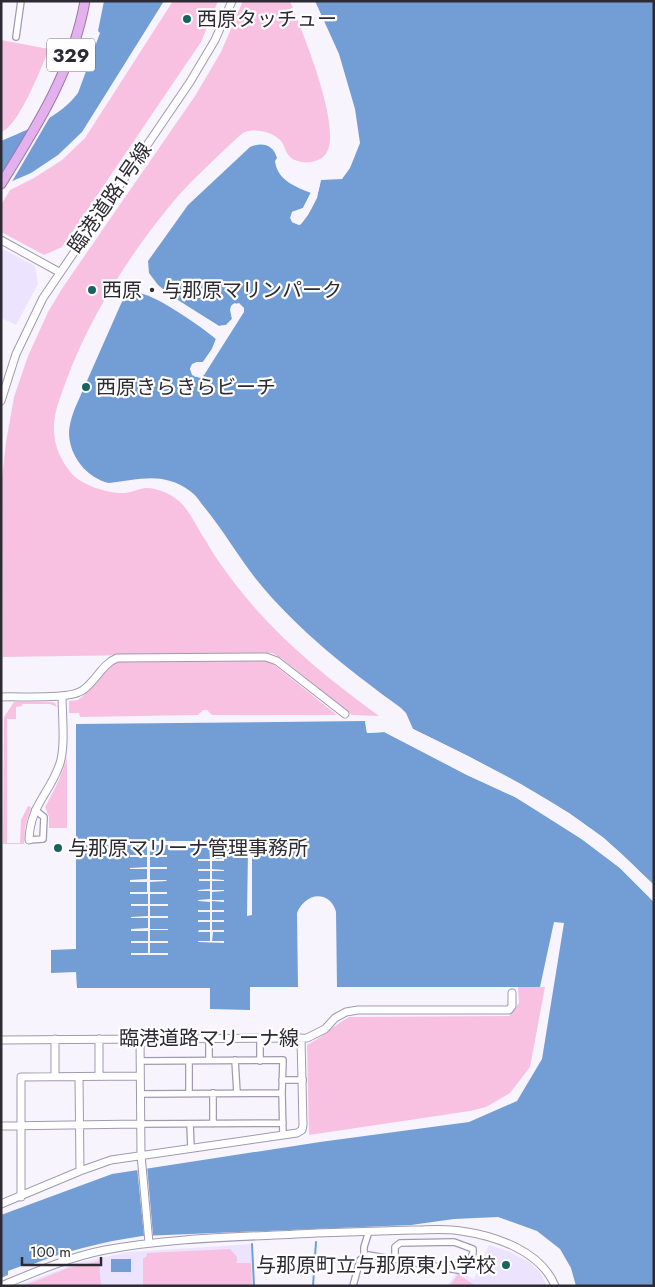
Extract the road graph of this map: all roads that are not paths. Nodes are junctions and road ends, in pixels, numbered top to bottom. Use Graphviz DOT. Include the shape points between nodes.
graph roads {
  1 [pos="21,1"];
  2 [pos="85,1"];
  3 [pos="232,1"];
  4 [pos="16,37"];
  5 [pos="1,184"];
  6 [pos="1,240"];
  7 [pos="59,272"];
  8 [pos="1,401"];
  9 [pos="62,696"];
  10 [pos="1,697"];
  11 [pos="345,714"];
  12 [pos="35,810"];
  13 [pos="29,840"];
  14 [pos="512,993"];
  15 [pos="260,1038"];
  16 [pos="301,1038"];
  17 [pos="55,1039"];
  18 [pos="99,1039"];
  19 [pos="140,1039"];
  20 [pos="209,1039"];
  21 [pos="1,1040"];
  22 [pos="209,1060"];
  23 [pos="235,1060"];
  24 [pos="140,1061"];
  25 [pos="189,1061"];
  26 [pos="260,1061"];
  27 [pos="55,1076"];
  28 [pos="99,1076"];
  29 [pos="140,1076"];
  30 [pos="79,1077"];
  31 [pos="282,1080"];
  32 [pos="303,1080"];
  33 [pos="189,1093"];
  34 [pos="213,1093"];
  35 [pos="237,1093"];
  36 [pos="282,1093"];
  37 [pos="140,1094"];
  38 [pos="140,1124"];
  39 [pos="190,1124"];
  40 [pos="213,1124"];
  41 [pos="283,1124"];
  42 [pos="1,1126"];
  43 [pos="21,1126"];
  44 [pos="79,1126"];
  45 [pos="284,1134"];
  46 [pos="191,1148"];
  47 [pos="141,1155"];
  48 [pos="80,1171"];
  49 [pos="21,1197"];
  50 [pos="1,1204"];
  51 [pos="369,1231"];
  52 [pos="149,1239"];
  53 [pos="364,1258"];
  54 [pos="395,1259"];
  55 [pos="1,1286"];
  56 [pos="353,1286"];
  57 [pos="555,1286"];
  1 -- 4 [label="street"];
  2 -- 5 [label="highway, 329" via="72,52 48,106"];
  3 -- 7 [label="street, 臨港道路1号線" via="215,40 190,82"];
  6 -- 7 [label="street"];
  7 -- 8 [label="street, 臨港道路1号線" via="26,331"];
  9 -- 10 [label="street"];
  9 -- 11 [label="street" via="83,691 107,664 117,658 266,657 277,661"];
  9 -- 12 [label="street" via="61,758"];
  12 -- 13 [label="street"];
  12 -- 13 [label="street" via="44,816 43,839"];
  14 -- 16 [label="street, 臨港道路マリーナ線" via="509,1010 346,1012 315,1035"];
  15 -- 16 [label="street, 臨港道路マリーナ線"];
  15 -- 20 [label="street, 臨港道路マリーナ線"];
  15 -- 26 [label="street"];
  16 -- 32 [label="street"];
  17 -- 18 [label="street, 臨港道路マリーナ線"];
  17 -- 21 [label="street, 臨港道路マリーナ線"];
  17 -- 27 [label="street"];
  18 -- 19 [label="street, 臨港道路マリーナ線"];
  18 -- 28 [label="street"];
  19 -- 20 [label="street, 臨港道路マリーナ線"];
  19 -- 24 [label="street"];
  20 -- 22 [label="street"];
  22 -- 23 [label="street"];
  22 -- 25 [label="street"];
  23 -- 26 [label="street"];
  23 -- 35 [label="street"];
  24 -- 25 [label="street"];
  24 -- 29 [label="street"];
  25 -- 33 [label="street"];
  26 -- 31 [label="street" via="283,1060"];
  27 -- 30 [label="street"];
  27 -- 43 [label="street" via="21,1077"];
  28 -- 29 [label="street"];
  28 -- 30 [label="street"];
  29 -- 37 [label="street"];
  30 -- 44 [label="street"];
  31 -- 32 [label="street"];
  31 -- 36 [label="street"];
  32 -- 45 [label="street" via="302,1130"];
  33 -- 34 [label="street"];
  33 -- 37 [label="street"];
  34 -- 35 [label="street"];
  34 -- 40 [label="street"];
  35 -- 36 [label="street"];
  36 -- 41 [label="street"];
  37 -- 38 [label="street"];
  38 -- 39 [label="street"];
  38 -- 44 [label="street"];
  38 -- 47 [label="street"];
  39 -- 40 [label="street"];
  39 -- 46 [label="street"];
  40 -- 41 [label="street"];
  41 -- 45 [label="street"];
  42 -- 43 [label="street"];
  43 -- 44 [label="street"];
  43 -- 49 [label="street"];
  44 -- 48 [label="street"];
  45 -- 46 [label="street"];
  46 -- 47 [label="street"];
  47 -- 48 [label="street" via="111,1160"];
  47 -- 52 [label="street"];
  48 -- 49 [label="street"];
  49 -- 50 [label="street"];
  51 -- 52 [label="street"];
  51 -- 53 [label="street"];
  51 -- 57 [label="street" via="446,1229 480,1235 514,1246 533,1257"];
  52 -- 55 [label="street" via="80,1256"];
  53 -- 54 [label="street" via="368,1255"];
  53 -- 56 [label="street" via="360,1260"];
  54 -- 54 [label="street" via="395,1247 400,1243 454,1242 473,1249 464,1271"];
}
